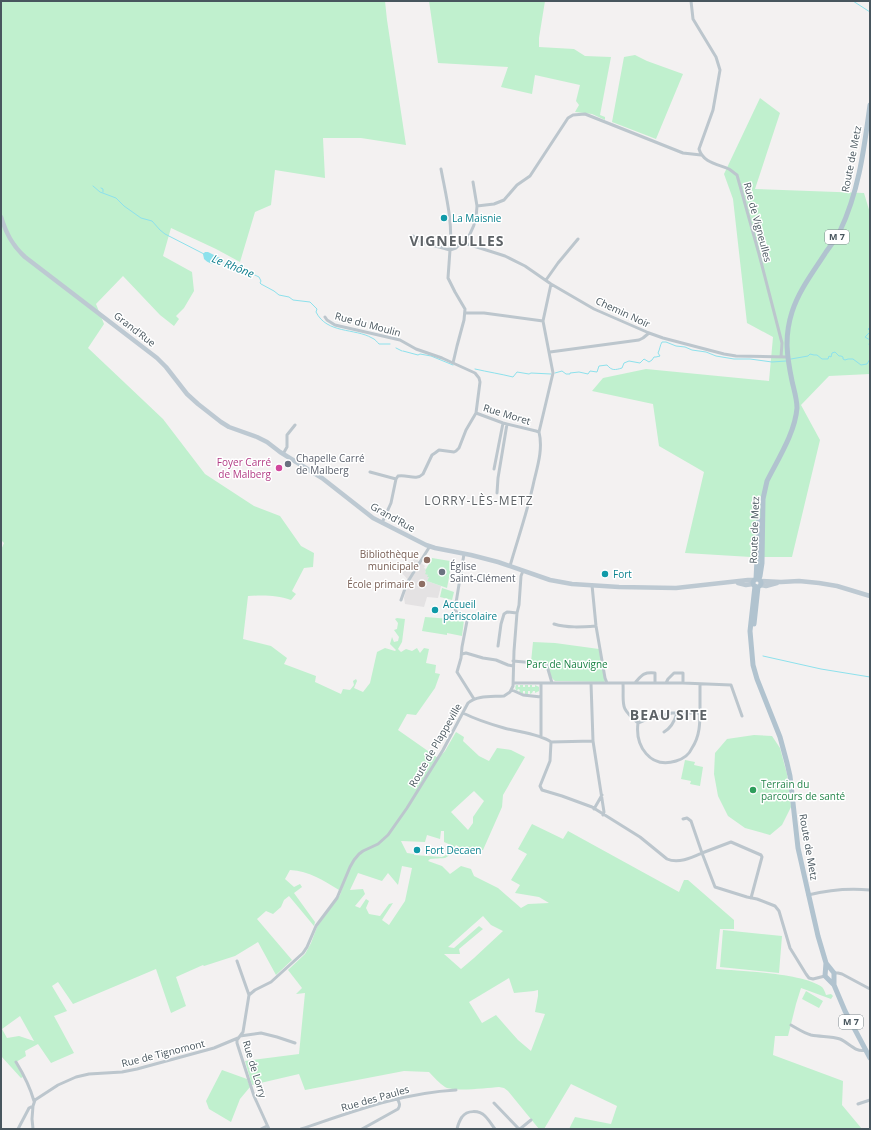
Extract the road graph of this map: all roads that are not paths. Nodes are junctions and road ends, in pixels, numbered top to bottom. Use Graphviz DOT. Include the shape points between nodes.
graph roads {
  1 [pos="691,1"];
  2 [pos="870,105"];
  3 [pos="701,155"];
  4 [pos="441,169"];
  5 [pos="473,182"];
  6 [pos="477,206"];
  7 [pos="1,217"];
  8 [pos="413,236"];
  9 [pos="578,239"];
  10 [pos="464,243"];
  11 [pos="450,250"];
  12 [pos="546,280"];
  13 [pos="551,284"];
  14 [pos="465,313"];
  15 [pos="325,316"];
  16 [pos="544,321"];
  17 [pos="649,333"];
  18 [pos="550,352"];
  19 [pos="781,357"];
  20 [pos="788,360"];
  21 [pos="453,363"];
  22 [pos="476,413"];
  23 [pos="503,423"];
  24 [pos="507,424"];
  25 [pos="295,425"];
  26 [pos="539,432"];
  27 [pos="283,454"];
  28 [pos="494,469"];
  29 [pos="370,472"];
  30 [pos="396,479"];
  31 [pos="497,493"];
  32 [pos="382,523"];
  33 [pos="430,546"];
  34 [pos="464,554"];
  35 [pos="510,566"];
  36 [pos="523,571"];
  37 [pos="734,582"];
  38 [pos="757,582"];
  39 [pos="592,585"];
  40 [pos="870,596"];
  41 [pos="401,600"];
  42 [pos="517,613"];
  43 [pos="554,624"];
  44 [pos="596,626"];
  45 [pos="498,646"];
  46 [pos="462,654"];
  47 [pos="513,661"];
  48 [pos="513,666"];
  49 [pos="513,683"];
  50 [pos="591,683"];
  51 [pos="607,683"];
  52 [pos="623,683"];
  53 [pos="635,683"];
  54 [pos="655,683"];
  55 [pos="683,683"];
  56 [pos="542,684"];
  57 [pos="552,684"];
  58 [pos="666,684"];
  59 [pos="700,684"];
  60 [pos="512,690"];
  61 [pos="541,697"];
  62 [pos="474,699"];
  63 [pos="463,713"];
  64 [pos="677,713"];
  65 [pos="700,713"];
  66 [pos="742,716"];
  67 [pos="638,723"];
  68 [pos="664,732"];
  69 [pos="541,737"];
  70 [pos="593,741"];
  71 [pos="551,742"];
  72 [pos="602,795"];
  73 [pos="594,809"];
  74 [pos="603,815"];
  75 [pos="683,819"];
  76 [pos="702,853"];
  77 [pos="870,890"];
  78 [pos="808,894"];
  79 [pos="751,898"];
  80 [pos="237,961"];
  81 [pos="830,974"];
  82 [pos="870,989"];
  83 [pos="249,995"];
  84 [pos="791,1025"];
  85 [pos="239,1037"];
  86 [pos="295,1043"];
  87 [pos="865,1050"];
  88 [pos="870,1058"];
  89 [pos="16,1062"];
  90 [pos="456,1090"];
  91 [pos="397,1098"];
  92 [pos="870,1100"];
  93 [pos="34,1102"];
  94 [pos="494,1103"];
  95 [pos="858,1104"];
  96 [pos="33,1106"];
  97 [pos="531,1120"];
  98 [pos="268,1127"];
  99 [pos="18,1129"];
  100 [pos="33,1129"];
  101 [pos="261,1129"];
  102 [pos="301,1129"];
  103 [pos="362,1129"];
  104 [pos="457,1129"];
  105 [pos="495,1129"];
  106 [pos="519,1129"];
  1 -- 3 [label="street" via="693,19 716,57 720,70 713,110 699,149"];
  2 -- 20 [label="main road, Route de Metz / M 7" via="854,197 839,233 795,302 789,323"];
  3 -- 6 [label="street" via="683,153 586,114 573,115 563,125 530,176 517,185 504,200"];
  3 -- 19 [label="street, Rue de Vigneulles" via="737,175 782,343"];
  4 -- 11 [label="street" via="449,207"];
  5 -- 6 [label="street"];
  6 -- 10 [label="street" via="470,235"];
  7 -- 27 [label="street, Grand'Rue" via="17,250 157,358 187,394 207,411 229,427 261,439"];
  8 -- 11 [label="street" via="421,242"];
  9 -- 12 [label="street"];
  10 -- 11 [label="street"];
  10 -- 12 [label="street, Chemin Noir" via="505,256"];
  11 -- 14 [label="street" via="448,278"];
  12 -- 13 [label="street, Chemin Noir"];
  13 -- 16 [label="street"];
  13 -- 17 [label="street, Chemin Noir" via="594,309"];
  14 -- 16 [label="street"];
  14 -- 21 [label="street"];
  15 -- 21 [label="street, Rue du Moulin" via="335,325 400,340"];
  16 -- 18 [label="street"];
  17 -- 18 [label="street" via="638,340"];
  17 -- 19 [label="street, Chemin Noir" via="724,354"];
  18 -- 26 [label="street" via="553,373"];
  19 -- 20 [label="street, Chemin Noir"];
  20 -- 38 [label="main road, Route de Metz / M 7" via="797,402 796,415 767,481 763,499 762,563"];
  21 -- 22 [label="street, Rue du Moulin" via="479,378"];
  22 -- 23 [label="street, Rue Moret"];
  22 -- 30 [label="street" via="456,451 435,452 421,477 401,475"];
  23 -- 24 [label="street, Rue Moret"];
  23 -- 28 [label="street"];
  24 -- 26 [label="street, Rue Moret"];
  24 -- 31 [label="street"];
  25 -- 27 [label="street" via="287,435 287,447"];
  26 -- 35 [label="street, Rue Moret" via="537,468"];
  27 -- 32 [label="street, Grand'Rue" via="322,478"];
  29 -- 30 [label="street"];
  30 -- 32 [label="street" via="391,503"];
  32 -- 33 [label="street, Grand'Rue"];
  33 -- 34 [label="street, Grand'Rue"];
  33 -- 41 [label="street" via="407,583"];
  34 -- 35 [label="street, Grand'Rue"];
  34 -- 46 [label="street" via="455,609 467,621"];
  35 -- 36 [label="street, Grand'Rue"];
  36 -- 39 [label="street, Grand'Rue" via="558,582"];
  36 -- 42 [label="street"];
  37 -- 38 [label="street, Grand'Rue"];
  37 -- 38 [label="street, Grand'Rue"];
  37 -- 39 [label="street, Grand'Rue" via="676,588"];
  38 -- 40 [label="street" via="766,586 781,582 819,582"];
  38 -- 78 [label="main road, Route de Metz / M 7" via="751,642 753,664 787,763 798,848"];
  39 -- 44 [label="street"];
  42 -- 45 [label="street" via="504,614"];
  42 -- 47 [label="street"];
  43 -- 44 [label="street"];
  44 -- 51 [label="street"];
  46 -- 48 [label="street"];
  46 -- 62 [label="street" via="457,672"];
  47 -- 48 [label="street"];
  47 -- 57 [label="street" via="546,664"];
  48 -- 49 [label="street"];
  49 -- 56 [label="street"];
  49 -- 60 [label="street"];
  50 -- 51 [label="street"];
  50 -- 57 [label="street"];
  50 -- 70 [label="street"];
  51 -- 52 [label="street"];
  52 -- 53 [label="street"];
  52 -- 67 [label="street" via="624,708"];
  53 -- 54 [label="street"];
  53 -- 54 [label="street" via="646,672 655,673"];
  54 -- 58 [label="street"];
  55 -- 58 [label="street"];
  55 -- 58 [label="street" via="683,673 674,673"];
  55 -- 59 [label="street"];
  56 -- 57 [label="street"];
  56 -- 61 [label="street"];
  59 -- 65 [label="street"];
  59 -- 66 [label="street" via="731,685"];
  60 -- 61 [label="street" via="523,695"];
  60 -- 62 [label="street, Route de Plappeville" via="504,696"];
  61 -- 69 [label="street"];
  62 -- 63 [label="street, Route de Plappeville"];
  63 -- 69 [label="street" via="502,728"];
  63 -- 83 [label="street, Route de Plappeville" via="407,808 383,840 363,851 354,860 337,898 316,926 302,953 271,982"];
  64 -- 65 [label="street"];
  64 -- 67 [label="street"];
  64 -- 68 [label="street" via="668,730"];
  65 -- 67 [label="street" via="698,735 692,749 683,758 673,762 663,763 643,750 638,739"];
  69 -- 71 [label="street"];
  70 -- 71 [label="street"];
  70 -- 72 [label="street"];
  71 -- 73 [label="street" via="550,761 541,788"];
  72 -- 73 [label="street"];
  72 -- 74 [label="street"];
  73 -- 74 [label="street"];
  74 -- 76 [label="street" via="640,837 670,861 679,861"];
  75 -- 76 [label="street" via="691,821"];
  76 -- 79 [label="street" via="715,887"];
  76 -- 79 [label="street" via="731,842 761,855"];
  77 -- 78 [label="street" via="846,889"];
  78 -- 81 [label="main road, Route de Metz / M 7"];
  79 -- 81 [label="street" via="778,908 790,948 808,976 814,979"];
  80 -- 83 [label="street"];
  81 -- 82 [label="street" via="842,974"];
  81 -- 87 [label="main road, M 7"];
  83 -- 85 [label="street, Rue de Lorry" via="243,1032"];
  84 -- 87 [label="street" via="811,1035 838,1039 859,1051"];
  85 -- 86 [label="street, Rue de Tignomont" via="261,1033"];
  85 -- 93 [label="street, Rue de Tignomont" via="209,1050 132,1070 76,1077 58,1085"];
  85 -- 98 [label="street, Rue de Lorry" via="239,1051 254,1096"];
  87 -- 88 [label="main road, M 7"];
  89 -- 93 [label="street"];
  90 -- 91 [label="street, Rue des Paules" via="433,1091"];
  91 -- 102 [label="street, Rue des Paules"];
  91 -- 103 [label="street" via="400,1104 398,1109"];
  92 -- 95 [label="street"];
  93 -- 96 [label="street"];
  94 -- 106 [label="street"];
  96 -- 99 [label="street" via="29,1108"];
  96 -- 100 [label="street"];
  97 -- 106 [label="street"];
  98 -- 101 [label="street"];
  104 -- 105 [label="street" via="465,1114 475,1111 485,1116"];
}
